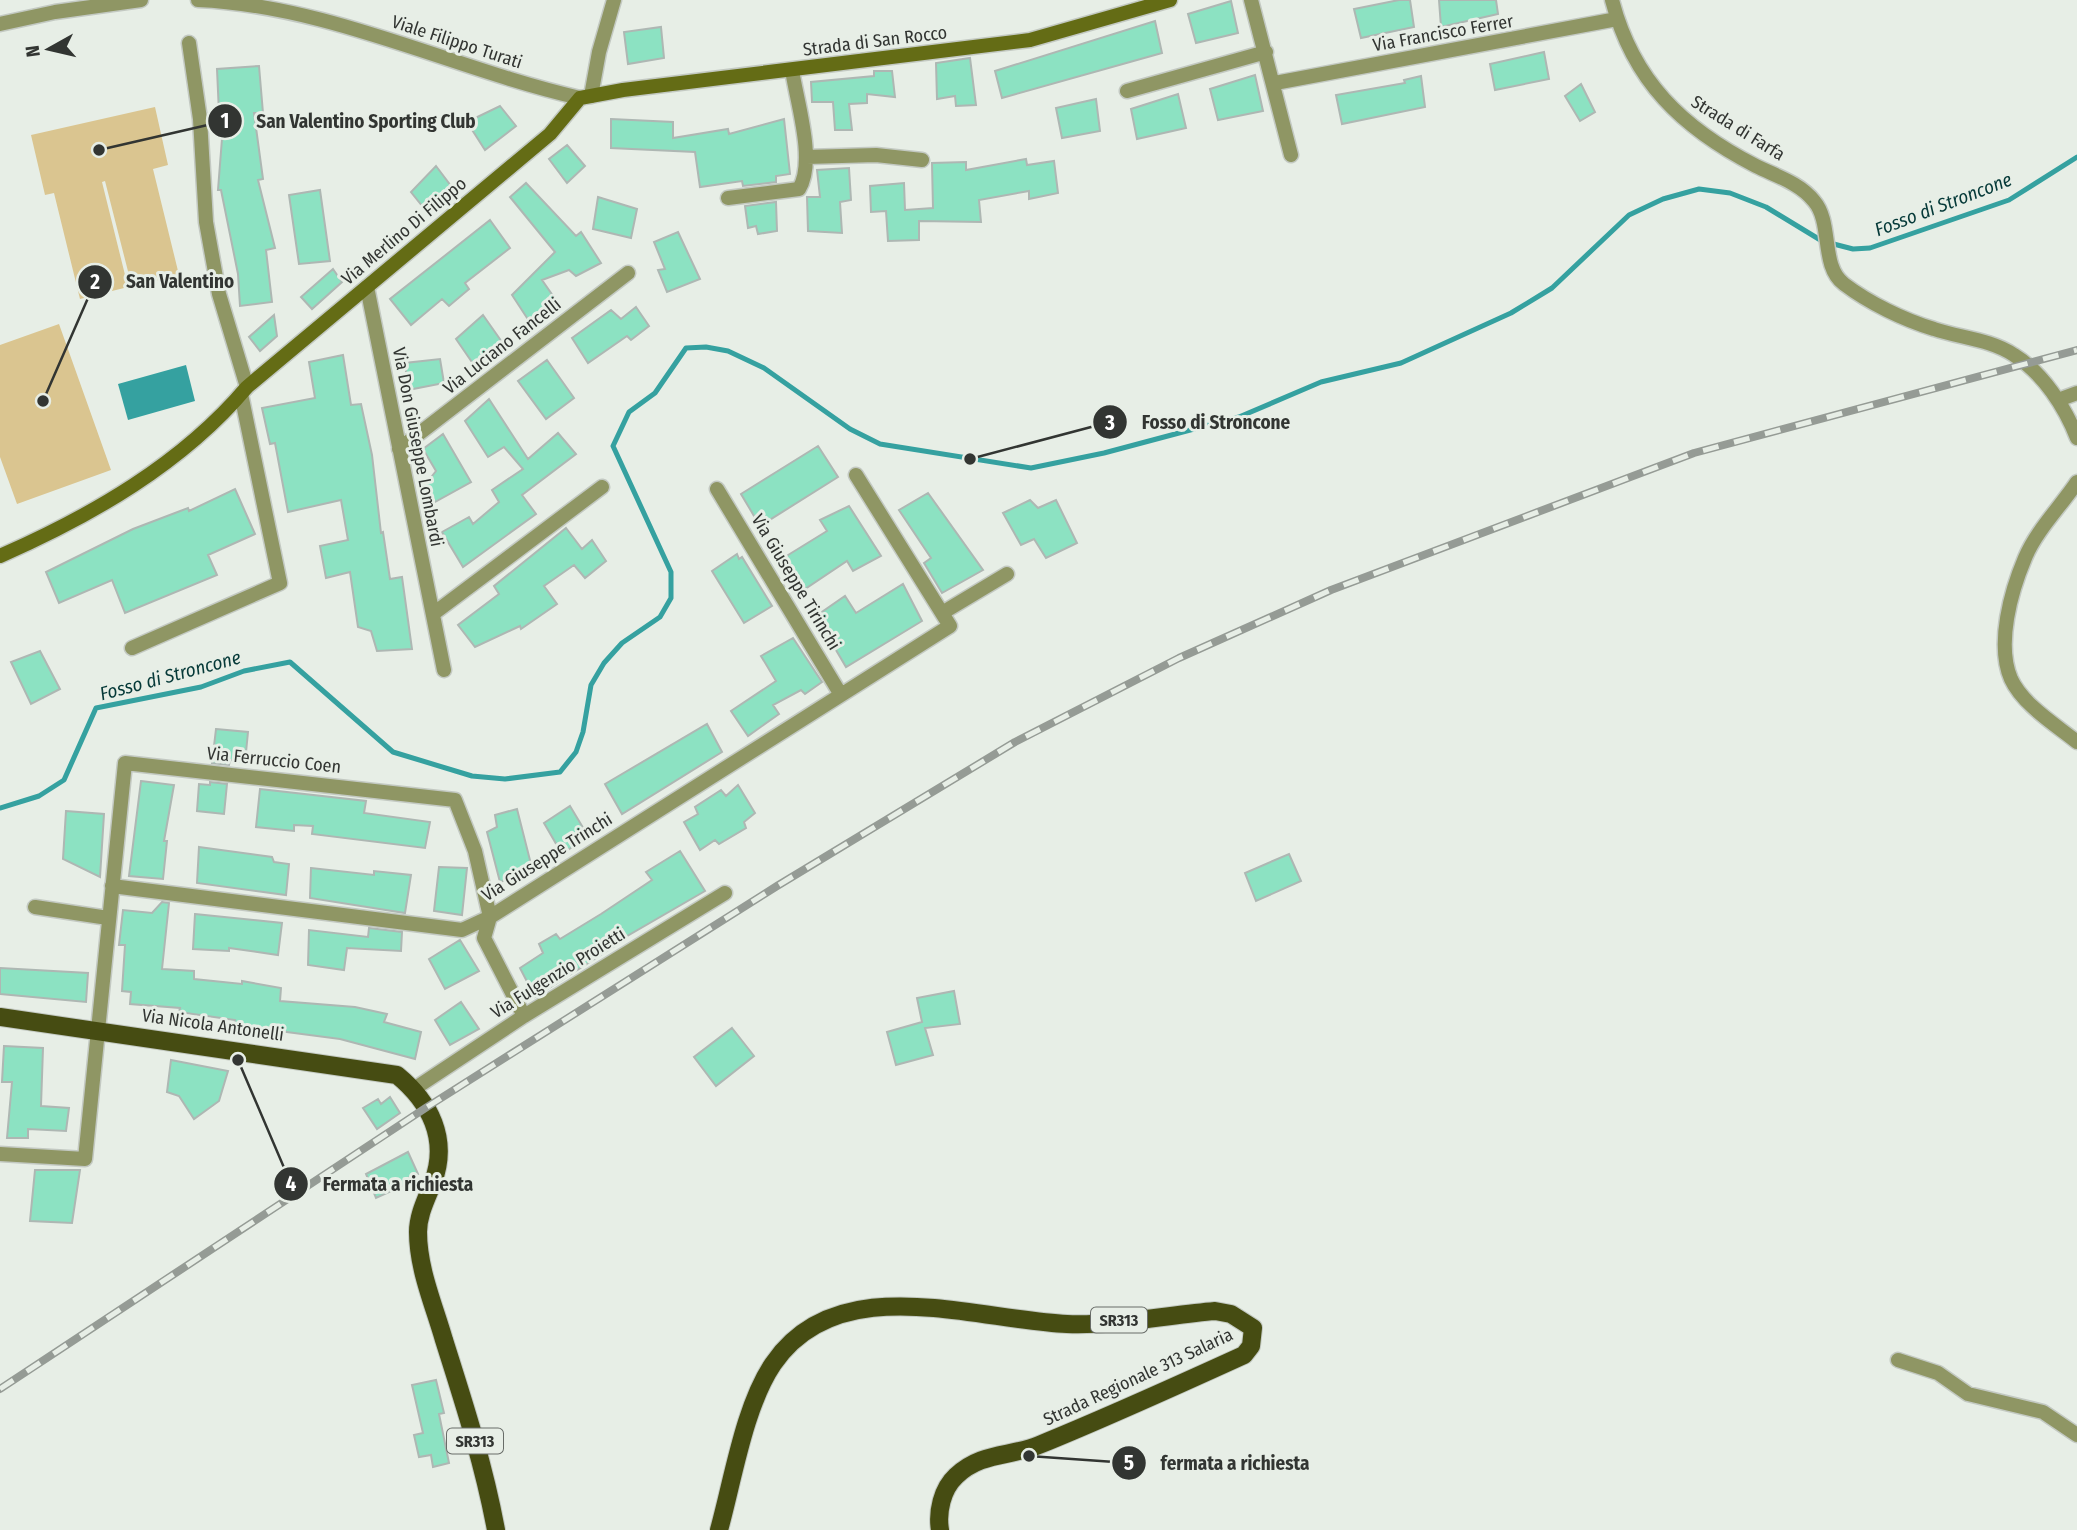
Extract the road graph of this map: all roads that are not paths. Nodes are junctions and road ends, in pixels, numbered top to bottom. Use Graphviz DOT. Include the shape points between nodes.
graph roads {
  1 [pos="141,0"];
  2 [pos="198,0"];
  3 [pos="614,0"];
  4 [pos="1170,0"];
  5 [pos="1251,0"];
  6 [pos="1612,0"];
  7 [pos="1617,19"];
  8 [pos="0,24"];
  9 [pos="189,43"];
  10 [pos="1266,52"];
  11 [pos="792,70"];
  12 [pos="1275,83"];
  13 [pos="1127,91"];
  14 [pos="586,97"];
  15 [pos="1291,155"];
  16 [pos="807,157"];
  17 [pos="922,160"];
  18 [pos="728,198"];
  19 [pos="628,273"];
  20 [pos="367,287"];
  21 [pos="244,391"];
  22 [pos="2077,393"];
  23 [pos="2058,400"];
  24 [pos="2077,438"];
  25 [pos="399,449"];
  26 [pos="856,475"];
  27 [pos="2077,482"];
  28 [pos="602,487"];
  29 [pos="717,489"];
  30 [pos="0,556"];
  31 [pos="1007,574"];
  32 [pos="433,614"];
  33 [pos="946,619"];
  34 [pos="132,648"];
  35 [pos="444,670"];
  36 [pos="841,695"];
  37 [pos="2077,743"];
  38 [pos="111,886"];
  39 [pos="725,893"];
  40 [pos="35,907"];
  41 [pos="490,917"];
  42 [pos="108,918"];
  43 [pos="524,1016"];
  44 [pos="0,1017"];
  45 [pos="96,1030"];
  46 [pos="414,1089"];
  47 [pos="0,1154"];
  48 [pos="1898,1360"];
  49 [pos="2077,1435"];
  50 [pos="496,1530"];
  51 [pos="719,1530"];
  52 [pos="940,1530"];
  1 -- 8 [label="street"];
  2 -- 14 [label="street, Viale Filippo Turati" via="296,15"];
  3 -- 14 [label="street"];
  4 -- 11 [label="main road, Strada di San Rocco" via="1030,40"];
  5 -- 10 [label="street"];
  6 -- 7 [label="street, Strada di Farfa"];
  7 -- 12 [label="street, Via Francisco Ferrer"];
  7 -- 23 [label="street, Strada di Farfa" via="1626,47 1673,109 1753,164 1803,189 1817,203 1841,282 1932,329 2013,354"];
  9 -- 21 [label="street" via="201,119 206,222"];
  10 -- 12 [label="street"];
  10 -- 13 [label="street"];
  11 -- 14 [label="main road, Strada di San Rocco"];
  11 -- 16 [label="street"];
  12 -- 15 [label="street"];
  14 -- 20 [label="main road, Via Merlino Di Filippo" via="550,134"];
  16 -- 17 [label="street" via="876,155"];
  16 -- 18 [label="street" via="806,178 799,189"];
  19 -- 25 [label="street, Via Luciano Fancelli"];
  20 -- 21 [label="main road, Via Merlino Di Filippo"];
  20 -- 25 [label="street, Via Don Giuseppe Lombardi"];
  21 -- 30 [label="main road, Via Merlino Di Filippo" via="203,431 128,491"];
  21 -- 34 [label="street" via="280,583"];
  22 -- 23 [label="street"];
  23 -- 24 [label="street, Strada di Farfa"];
  25 -- 32 [label="street, Via Don Giuseppe Lombardi"];
  26 -- 33 [label="street"];
  27 -- 37 [label="street" via="2026,556 2007,620 2006,655 2011,679 2026,698"];
  28 -- 32 [label="street"];
  29 -- 36 [label="street, Via Giuseppe Tirinchi"];
  31 -- 33 [label="street, Via Giuseppe Trinchi"];
  32 -- 35 [label="street, Via Don Giuseppe Lombardi"];
  33 -- 36 [label="street, Via Giuseppe Trinchi"];
  36 -- 41 [label="street, Via Giuseppe Trinchi"];
  38 -- 41 [label="street, Via Giuseppe Trinchi" via="462,930"];
  38 -- 41 [label="street, Via Ferruccio Coen" via="125,763 456,800 475,851"];
  38 -- 42 [label="street, Via Ferruccio Coen"];
  39 -- 43 [label="street, Via Fulgenzio Proietti"];
  40 -- 42 [label="street"];
  41 -- 43 [label="street, Via Ferruccio Coen" via="484,938"];
  42 -- 45 [label="street, Via Ferruccio Coen"];
  43 -- 46 [label="street, Via Fulgenzio Proietti"];
  44 -- 45 [label="main road, Via Nicola Antonelli / SR313"];
  45 -- 46 [label="main road, Via Nicola Antonelli / SR313" via="397,1074"];
  45 -- 47 [label="street, Via Ferruccio Coen" via="85,1159"];
  46 -- 50 [label="main road, SR313" via="438,1132 441,1157 422,1207 418,1231 422,1266 466,1409"];
  48 -- 49 [label="street" via="1938,1373 1968,1394 2043,1412"];
  51 -- 52 [label="main road, Strada Regionale 313 Salaria / SR313" via="761,1388 773,1364 793,1341 826,1321 856,1311 906,1305 1070,1324 1215,1311 1231,1314 1252,1328 1251,1346 1244,1355 1034,1447 977,1460 953,1478 946,1490"];
}
